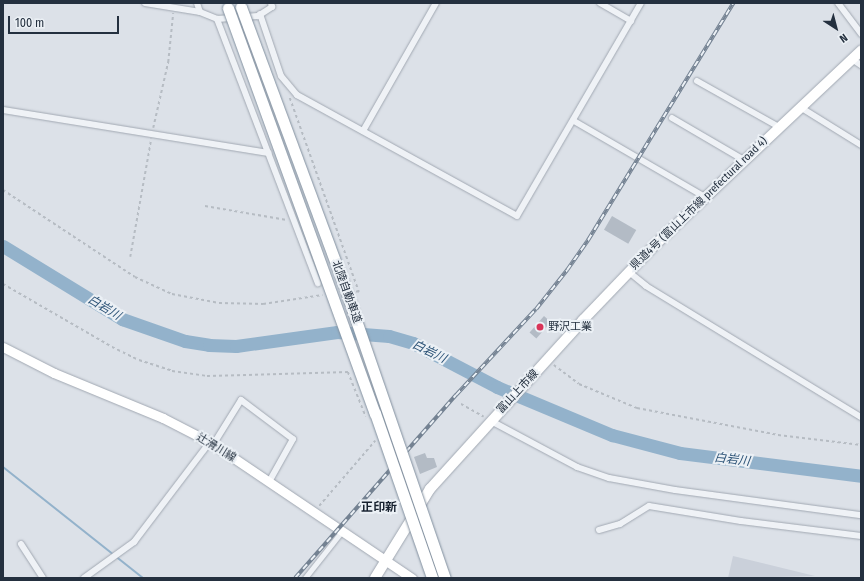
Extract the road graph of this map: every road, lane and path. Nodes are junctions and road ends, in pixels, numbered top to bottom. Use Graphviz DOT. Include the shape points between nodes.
graph roads {
  1 [pos="145,3"];
  2 [pos="197,3"];
  3 [pos="271,3"];
  4 [pos="436,3"];
  5 [pos="600,3"];
  6 [pos="641,3"];
  7 [pos="838,3"];
  8 [pos="241,7"];
  9 [pos="228,8"];
  10 [pos="200,12"];
  11 [pos="260,14"];
  12 [pos="217,19"];
  13 [pos="631,21"];
  14 [pos="861,34"];
  15 [pos="861,51"];
  16 [pos="852,59"];
  17 [pos="861,65"];
  18 [pos="697,81"];
  19 [pos="288,94"];
  20 [pos="800,108"];
  21 [pos="3,110"];
  22 [pos="672,118"];
  23 [pos="574,121"];
  24 [pos="779,127"];
  25 [pos="363,131"];
  26 [pos="861,145"];
  27 [pos="269,153"];
  28 [pos="744,160"];
  29 [pos="3,190"];
  30 [pos="705,197"];
  31 [pos="205,206"];
  32 [pos="295,221"];
  33 [pos="629,272"];
  34 [pos="318,283"];
  35 [pos="3,284"];
  36 [pos="352,293"];
  37 [pos="328,295"];
  38 [pos="3,347"];
  39 [pos="546,362"];
  40 [pos="461,404"];
  41 [pos="861,417"];
  42 [pos="367,420"];
  43 [pos="491,421"];
  44 [pos="372,434"];
  45 [pos="211,444"];
  46 [pos="861,445"];
  47 [pos="268,482"];
  48 [pos="314,512"];
  49 [pos="861,515"];
  50 [pos="599,530"];
  51 [pos="339,536"];
  52 [pos="861,536"];
  53 [pos="21,544"];
  54 [pos="387,561"];
  55 [pos="43,578"];
  56 [pos="84,578"];
  57 [pos="305,578"];
  58 [pos="375,578"];
  59 [pos="412,578"];
  60 [pos="432,578"];
  61 [pos="445,578"];
  1 -- 10 [label="street"];
  2 -- 10 [label="street"];
  3 -- 11 [label="street" via="272,7"];
  4 -- 25 [label="street"];
  5 -- 13 [label="street"];
  6 -- 13 [label="street"];
  7 -- 14 [label="street"];
  8 -- 61 [label="highway, 北陸自動車道, bridge" via="361,334"];
  9 -- 60 [label="highway, 北陸自動車道, bridge" via="341,316"];
  10 -- 12 [label="street"];
  11 -- 12 [label="street"];
  11 -- 25 [label="street" via="281,76 297,96"];
  12 -- 27 [label="street"];
  13 -- 23 [label="street"];
  15 -- 16 [label="main road, 県道4号 (富山上市線 prefectural road 4)"];
  16 -- 17 [label="street"];
  16 -- 20 [label="main road, 県道4号 (富山上市線 prefectural road 4)"];
  18 -- 24 [label="street"];
  19 -- 36 [label="path" via="359,292"];
  20 -- 24 [label="main road, 県道4号 (富山上市線 prefectural road 4)"];
  20 -- 26 [label="street"];
  21 -- 27 [label="street"];
  22 -- 28 [label="street"];
  23 -- 25 [label="street" via="517,216"];
  23 -- 30 [label="street"];
  24 -- 28 [label="main road, 県道4号 (富山上市線 prefectural road 4)"];
  27 -- 32 [label="street"];
  28 -- 30 [label="main road, 県道4号 (富山上市線 prefectural road 4)"];
  29 -- 37 [label="path" via="136,277 172,294 219,303 263,304 289,298"];
  30 -- 33 [label="main road, 県道4号 (富山上市線 prefectural road 4)"];
  31 -- 32 [label="path"];
  32 -- 34 [label="street"];
  33 -- 39 [label="main road, 県道4号 (富山上市線 prefectural road 4)"];
  33 -- 41 [label="street" via="646,286"];
  35 -- 42 [label="path" via="112,347 140,360 172,370 207,376 348,372"];
  38 -- 45 [label="main road, 辻滑川線" via="54,373 163,418"];
  39 -- 43 [label="main road, 富山上市線"];
  39 -- 46 [label="path" via="579,384 637,408 778,434"];
  40 -- 43 [label="path"];
  43 -- 49 [label="street" via="576,467 608,478 675,490"];
  43 -- 54 [label="main road" via="430,489 404,527"];
  44 -- 48 [label="path" via="375,441"];
  45 -- 47 [label="main road, 辻滑川線"];
  45 -- 47 [label="street" via="241,400 293,439"];
  45 -- 56 [label="street" via="134,542"];
  47 -- 48 [label="main road, 辻滑川線"];
  48 -- 54 [label="main road, 辻滑川線"];
  50 -- 52 [label="street" via="620,524 649,506"];
  51 -- 57 [label="street"];
  53 -- 55 [label="street"];
  54 -- 58 [label="main road"];
  54 -- 59 [label="main road, 辻滑川線"];
}
